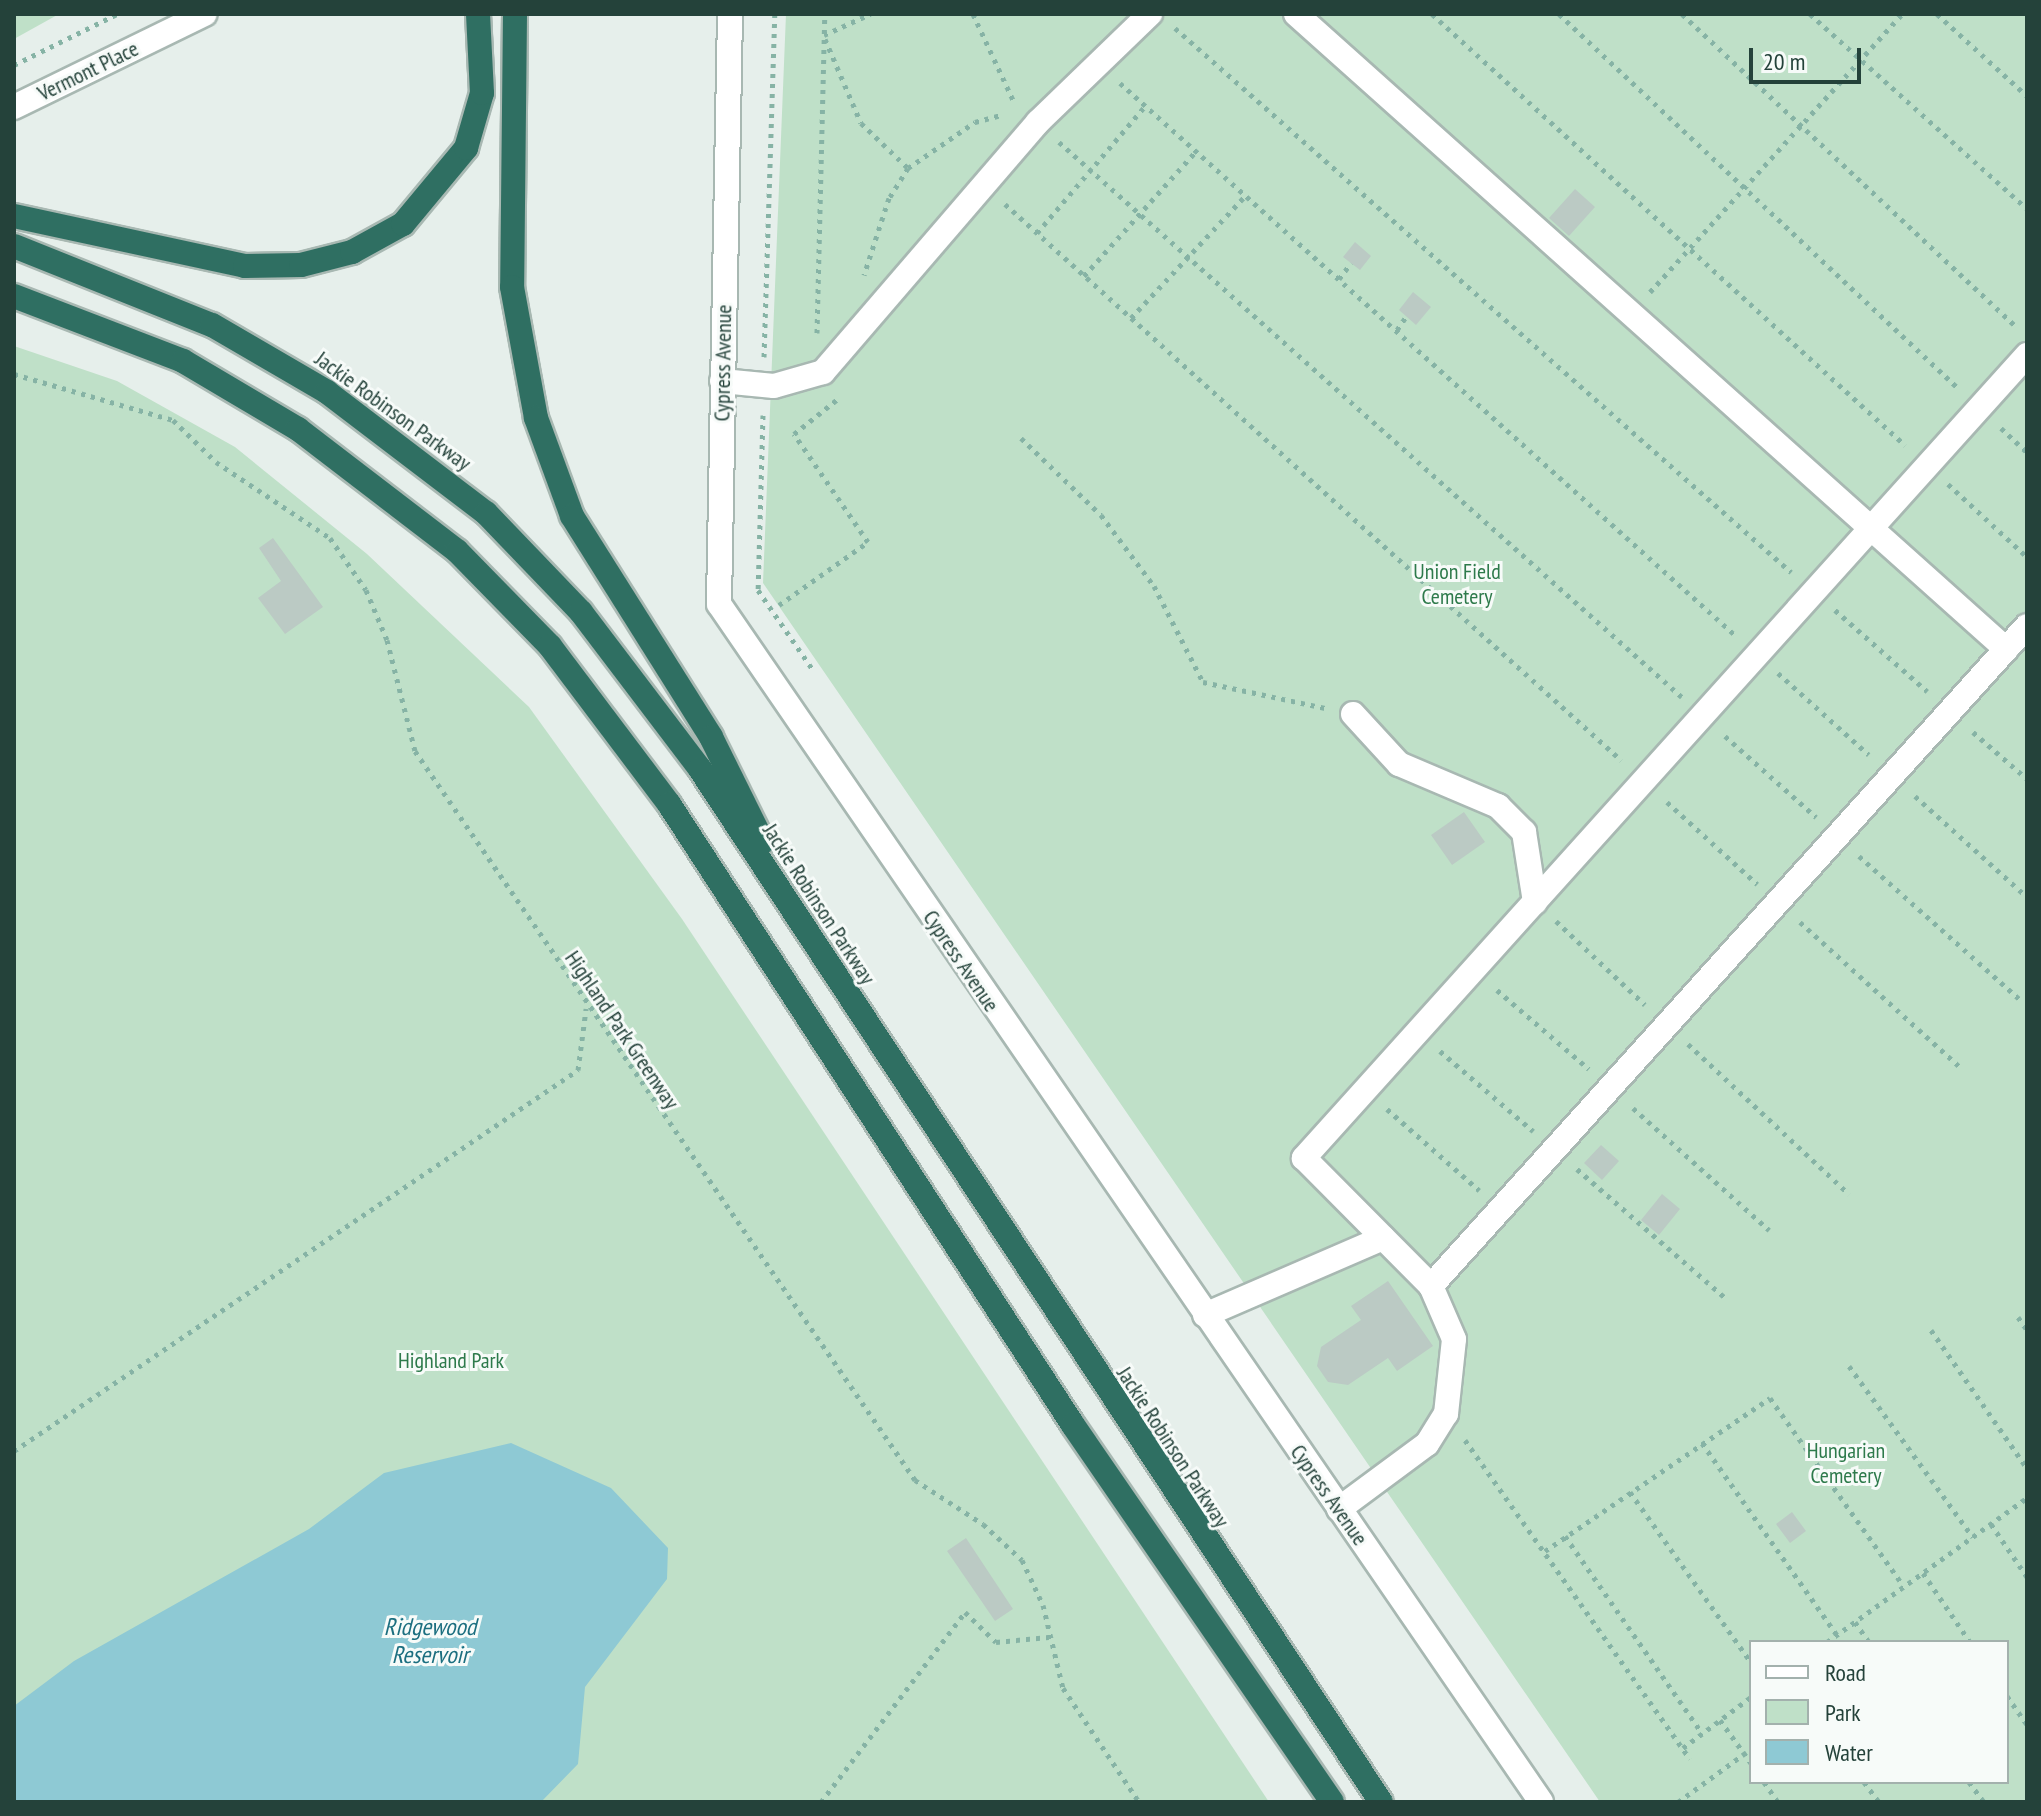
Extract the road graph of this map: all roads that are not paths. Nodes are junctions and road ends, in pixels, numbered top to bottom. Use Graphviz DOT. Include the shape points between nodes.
graph roads {
  1 [pos="205,14"];
  2 [pos="466,14"];
  3 [pos="515,14"];
  4 [pos="730,14"];
  5 [pos="1296,14"];
  6 [pos="1160,19"];
  7 [pos="480,24"];
  8 [pos="14,107"];
  9 [pos="14,216"];
  10 [pos="14,246"];
  11 [pos="14,296"];
  12 [pos="2027,355"];
  13 [pos="722,381"];
  14 [pos="1871,528"];
  15 [pos="2027,626"];
  16 [pos="2006,649"];
  17 [pos="1353,714"];
  18 [pos="1535,902"];
  19 [pos="814,945"];
  20 [pos="1383,1238"];
  21 [pos="1431,1286"];
  22 [pos="1205,1315"];
  23 [pos="1339,1509"];
  24 [pos="1261,1701"];
  25 [pos="1317,1802"];
  26 [pos="1332,1802"];
  27 [pos="1381,1802"];
  28 [pos="1541,1802"];
  1 -- 8 [label="street, Vermont Place"];
  2 -- 7 [label="highway"];
  3 -- 19 [label="highway" via="512,287 536,418 572,516 711,737"];
  4 -- 13 [label="street, Cypress Avenue"];
  5 -- 14 [label="street"];
  6 -- 13 [label="street" via="1038,122 816,374 763,384"];
  7 -- 9 [label="highway" via="482,93 466,148 403,224 352,252 301,265 245,266"];
  10 -- 19 [label="highway, Jackie Robinson Parkway" via="152,297 271,357 384,430 486,513 624,662"];
  11 -- 24 [label="highway" via="183,361 298,429 457,551 550,646 669,804"];
  12 -- 14 [label="street"];
  13 -- 22 [label="street, Cypress Avenue" via="719,604"];
  14 -- 16 [label="street"];
  14 -- 18 [label="street"];
  15 -- 16 [label="street"];
  16 -- 21 [label="street"];
  17 -- 18 [label="street" via="1399,764 1498,806 1524,832"];
  18 -- 20 [label="street" via="1304,1158"];
  19 -- 27 [label="highway, Jackie Robinson Parkway"];
  20 -- 21 [label="street"];
  20 -- 22 [label="street"];
  21 -- 23 [label="street" via="1454,1339 1446,1414 1427,1444"];
  22 -- 23 [label="street, Cypress Avenue"];
  23 -- 28 [label="street, Cypress Avenue"];
  24 -- 25 [label="highway"];
  24 -- 26 [label="highway"];
}
